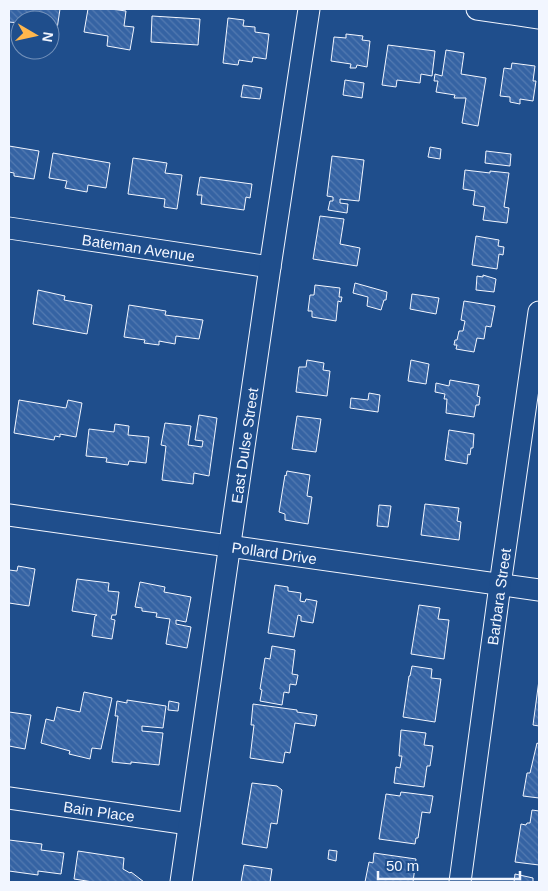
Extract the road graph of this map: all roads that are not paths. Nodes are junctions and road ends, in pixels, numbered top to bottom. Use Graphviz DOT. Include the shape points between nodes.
graph roads {
  1 [pos="308,9"];
  2 [pos="477,9"];
  3 [pos="539,18"];
  4 [pos="9,228"];
  5 [pos="270,267"];
  6 [pos="539,312"];
  7 [pos="9,515"];
  8 [pos="229,548"];
  9 [pos="500,586"];
  10 [pos="539,590"];
  11 [pos="9,798"];
  12 [pos="189,824"];
  13 [pos="182,882"];
  14 [pos="460,882"];
  1 -- 5 [label="street, East Dulse Street"];
  2 -- 3 [label="street"];
  4 -- 5 [label="street, Bateman Avenue"];
  5 -- 8 [label="street, East Dulse Street"];
  6 -- 9 [label="street, Barbara Street"];
  7 -- 8 [label="street, Pollard Drive"];
  8 -- 9 [label="street, Pollard Drive"];
  8 -- 12 [label="street, East Dulse Street"];
  9 -- 10 [label="street, Pollard Drive"];
  9 -- 14 [label="street, Barbara Street"];
  11 -- 12 [label="street, Bain Place"];
  12 -- 13 [label="street, East Dulse Street"];
}
